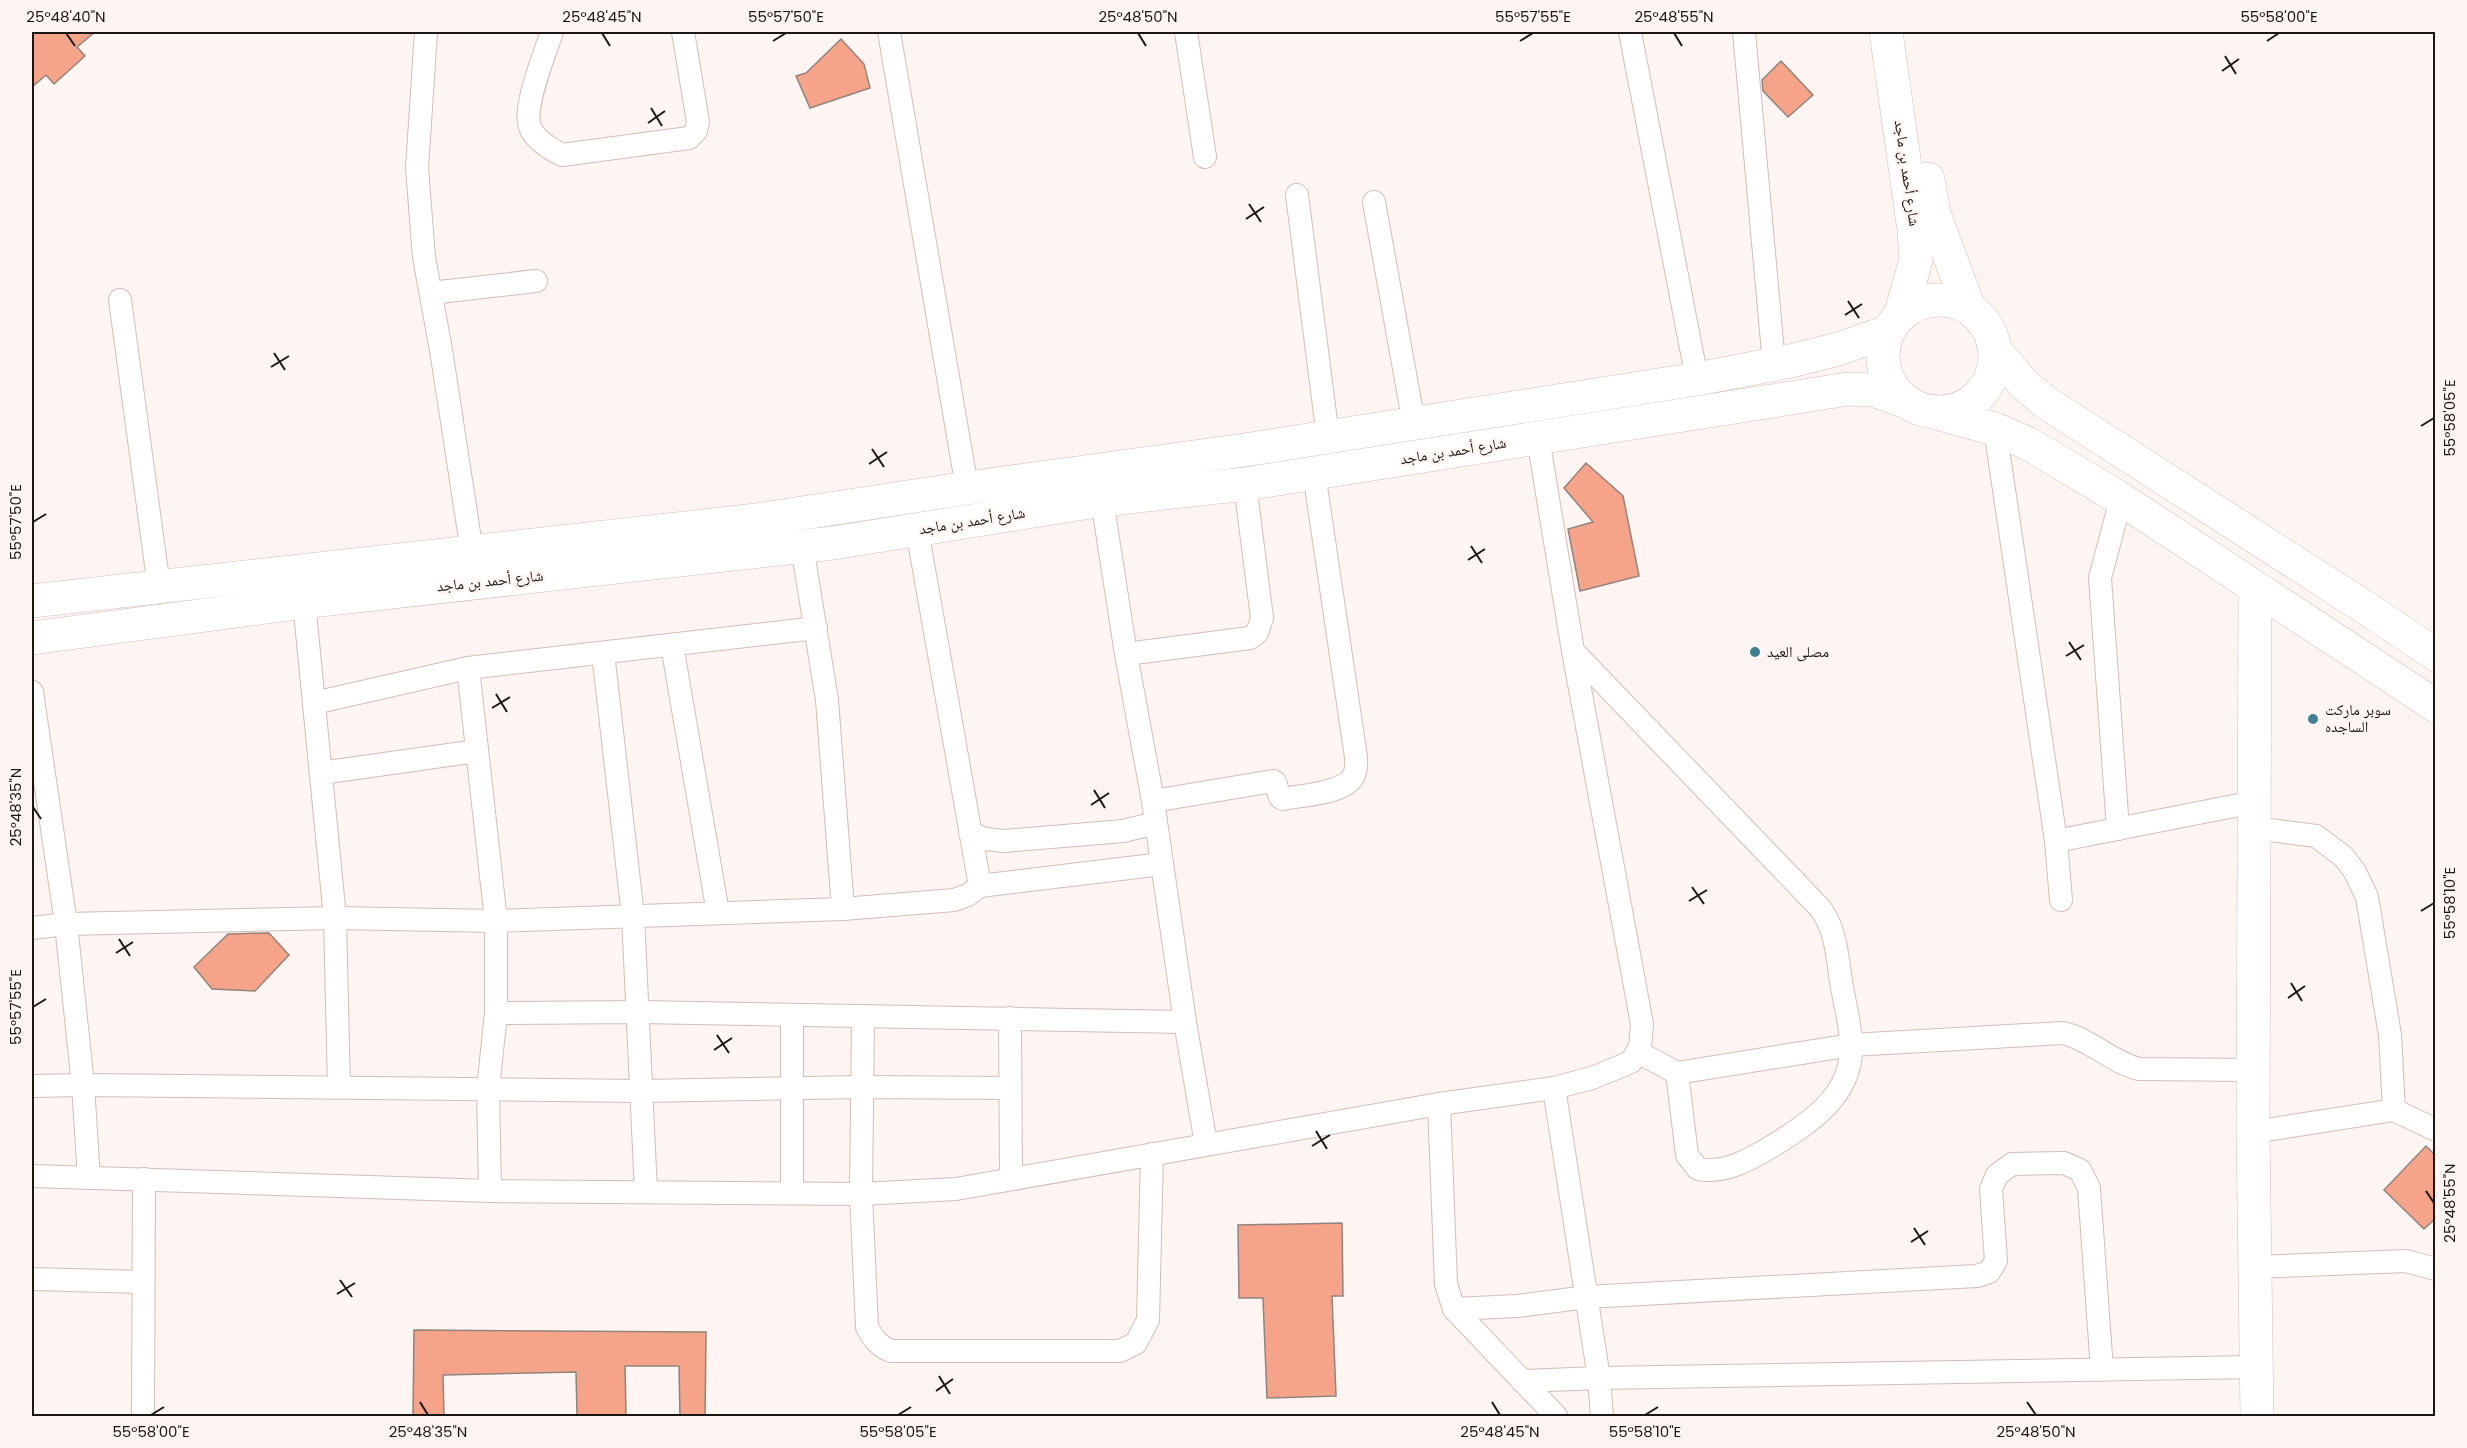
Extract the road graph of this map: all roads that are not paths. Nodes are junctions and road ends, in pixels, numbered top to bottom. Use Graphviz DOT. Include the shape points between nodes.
graph roads {
  1 [pos="426,32"];
  2 [pos="552,32"];
  3 [pos="683,32"];
  4 [pos="889,32"];
  5 [pos="1186,32"];
  6 [pos="1630,32"];
  7 [pos="1744,32"];
  8 [pos="1886,32"];
  9 [pos="1909,32"];
  10 [pos="1205,157"];
  11 [pos="1297,195"];
  12 [pos="1374,202"];
  13 [pos="537,281"];
  14 [pos="431,293"];
  15 [pos="120,300"];
  16 [pos="1969,308"];
  17 [pos="1894,323"];
  18 [pos="1995,350"];
  19 [pos="1774,364"];
  20 [pos="1697,379"];
  21 [pos="1922,407"];
  22 [pos="1414,423"];
  23 [pos="1995,429"];
  24 [pos="1329,437"];
  25 [pos="1538,438"];
  26 [pos="1314,473"];
  27 [pos="1245,484"];
  28 [pos="967,488"];
  29 [pos="2121,499"];
  30 [pos="1102,500"];
  31 [pos="917,530"];
  32 [pos="802,546"];
  33 [pos="472,552"];
  34 [pos="159,587"];
  35 [pos="2255,588"];
  36 [pos="32,601"];
  37 [pos="304,602"];
  38 [pos="816,628"];
  39 [pos="32,638"];
  40 [pos="672,645"];
  41 [pos="1573,651"];
  42 [pos="603,653"];
  43 [pos="1126,654"];
  44 [pos="2436,655"];
  45 [pos="468,668"];
  46 [pos="32,692"];
  47 [pos="314,703"];
  48 [pos="2436,706"];
  49 [pos="477,751"];
  50 [pos="321,773"];
  51 [pos="38,785"];
  52 [pos="1153,801"];
  53 [pos="2254,815"];
  54 [pos="1156,823"];
  55 [pos="2118,829"];
  56 [pos="970,832"];
  57 [pos="2056,841"];
  58 [pos="1162,864"];
  59 [pos="980,886"];
  60 [pos="2061,900"];
  61 [pos="843,909"];
  62 [pos="718,914"];
  63 [pos="633,916"];
  64 [pos="335,918"];
  65 [pos="496,921"];
  66 [pos="66,924"];
  67 [pos="32,928"];
  68 [pos="639,1012"];
  69 [pos="496,1013"];
  70 [pos="792,1015"];
  71 [pos="863,1016"];
  72 [pos="1010,1018"];
  73 [pos="1185,1022"];
  74 [pos="1851,1045"];
  75 [pos="1638,1052"];
  76 [pos="2254,1070"];
  77 [pos="1677,1073"];
  78 [pos="84,1085"];
  79 [pos="32,1086"];
  80 [pos="863,1087"];
  81 [pos="339,1088"];
  82 [pos="793,1088"];
  83 [pos="1010,1088"];
  84 [pos="488,1089"];
  85 [pos="1554,1089"];
  86 [pos="642,1091"];
  87 [pos="1439,1104"];
  88 [pos="2394,1110"];
  89 [pos="2436,1130"];
  90 [pos="2253,1132"];
  91 [pos="1206,1144"];
  92 [pos="1152,1154"];
  93 [pos="32,1176"];
  94 [pos="88,1178"];
  95 [pos="144,1179"];
  96 [pos="1011,1179"];
  97 [pos="490,1191"];
  98 [pos="646,1192"];
  99 [pos="792,1193"];
  100 [pos="861,1194"];
  101 [pos="2254,1267"];
  102 [pos="2436,1269"];
  103 [pos="32,1279"];
  104 [pos="143,1282"];
  105 [pos="1587,1297"];
  106 [pos="1454,1309"];
  107 [pos="2256,1367"];
  108 [pos="2103,1370"];
  109 [pos="1599,1378"];
  110 [pos="1522,1381"];
  111 [pos="143,1416"];
  112 [pos="1556,1416"];
  113 [pos="1602,1416"];
  114 [pos="2257,1416"];
  1 -- 14 [label="street" via="417,168"];
  2 -- 3 [label="street" via="530,103 529,124 538,138 562,155 688,138 696,131 698,122"];
  4 -- 28 [label="street"];
  5 -- 10 [label="street"];
  6 -- 20 [label="street"];
  7 -- 19 [label="street"];
  8 -- 17 [label="main road, شارع أحمد بن ماجد" via="1916,260"];
  9 -- 16 [label="main road, شارع أحمد بن ماجد" via="1919,128 1934,214"];
  11 -- 24 [label="street"];
  12 -- 22 [label="street"];
  13 -- 14 [label="street"];
  14 -- 33 [label="street"];
  15 -- 34 [label="street"];
  16 -- 17 [label="main road" via="1934,299 1917,303"];
  16 -- 18 [label="main road" via="1987,326"];
  17 -- 19 [label="main road, شارع أحمد بن ماجد" via="1838,349"];
  17 -- 21 [label="main road" via="1882,351 1885,371 1893,388"];
  18 -- 21 [label="main road" via="1994,369 1973,402 1956,410"];
  18 -- 44 [label="main road" via="2045,402"];
  19 -- 20 [label="main road, شارع أحمد بن ماجد"];
  20 -- 22 [label="main road, شارع أحمد بن ماجد"];
  21 -- 23 [label="main road, شارع أحمد بن ماجد"];
  21 -- 25 [label="main road, شارع أحمد بن ماجد" via="1873,390 1848,389"];
  22 -- 24 [label="main road, شارع أحمد بن ماجد"];
  23 -- 29 [label="main road, شارع أحمد بن ماجد" via="2030,444"];
  23 -- 57 [label="street"];
  24 -- 28 [label="main road, شارع أحمد بن ماجد"];
  25 -- 26 [label="main road, شارع أحمد بن ماجد"];
  25 -- 41 [label="street"];
  26 -- 27 [label="main road, شارع أحمد بن ماجد"];
  26 -- 52 [label="street" via="1356,757 1355,772 1337,790 1283,799 1273,781"];
  27 -- 30 [label="main road, شارع أحمد بن ماجد"];
  27 -- 43 [label="street" via="1262,618 1257,633 1250,638"];
  28 -- 33 [label="main road, شارع أحمد بن ماجد" via="757,520"];
  29 -- 35 [label="main road, شارع أحمد بن ماجد"];
  29 -- 55 [label="street" via="2100,578"];
  30 -- 31 [label="main road, شارع أحمد بن ماجد"];
  30 -- 43 [label="street"];
  31 -- 32 [label="main road, شارع أحمد بن ماجد"];
  31 -- 56 [label="street"];
  32 -- 37 [label="main road, شارع أحمد بن ماجد"];
  32 -- 38 [label="street"];
  33 -- 34 [label="main road, شارع أحمد بن ماجد"];
  34 -- 36 [label="main road, شارع أحمد بن ماجد"];
  35 -- 48 [label="main road, شارع أحمد بن ماجد"];
  35 -- 53 [label="main road"];
  37 -- 39 [label="main road, شارع أحمد بن ماجد"];
  37 -- 47 [label="street"];
  38 -- 40 [label="street"];
  38 -- 61 [label="street" via="827,700"];
  40 -- 42 [label="street"];
  40 -- 62 [label="street"];
  41 -- 74 [label="street" via="1828,918"];
  41 -- 75 [label="street" via="1642,1024"];
  42 -- 45 [label="street"];
  42 -- 63 [label="street"];
  43 -- 52 [label="street"];
  45 -- 47 [label="street"];
  45 -- 49 [label="street"];
  46 -- 51 [label="street"];
  47 -- 50 [label="street"];
  49 -- 50 [label="street"];
  49 -- 65 [label="street"];
  50 -- 64 [label="street"];
  51 -- 66 [label="street"];
  52 -- 54 [label="street"];
  53 -- 55 [label="street"];
  53 -- 76 [label="main road"];
  53 -- 88 [label="street" via="2316,836 2344,857 2367,897 2390,1035"];
  54 -- 56 [label="street" via="1123,831 1004,841"];
  54 -- 58 [label="street"];
  55 -- 57 [label="street"];
  56 -- 59 [label="street"];
  57 -- 60 [label="street"];
  58 -- 59 [label="street"];
  58 -- 73 [label="street"];
  59 -- 61 [label="street" via="954,900"];
  61 -- 62 [label="street"];
  62 -- 63 [label="street"];
  63 -- 65 [label="street"];
  63 -- 68 [label="street"];
  64 -- 65 [label="street"];
  64 -- 66 [label="street"];
  64 -- 81 [label="street"];
  65 -- 69 [label="street"];
  66 -- 67 [label="street"];
  66 -- 78 [label="street"];
  68 -- 69 [label="street"];
  68 -- 70 [label="street"];
  68 -- 86 [label="street"];
  69 -- 84 [label="street"];
  70 -- 71 [label="street"];
  70 -- 82 [label="street"];
  71 -- 72 [label="street"];
  71 -- 80 [label="street"];
  72 -- 73 [label="street"];
  72 -- 83 [label="street"];
  73 -- 91 [label="street"];
  74 -- 76 [label="street" via="2063,1033 2139,1070"];
  74 -- 77 [label="street"];
  74 -- 77 [label="street" via="1848,1073 1839,1092 1819,1113 1744,1162 1708,1171 1698,1169 1687,1155"];
  75 -- 77 [label="street"];
  75 -- 85 [label="street" via="1631,1062 1616,1070"];
  76 -- 90 [label="main road"];
  78 -- 79 [label="street"];
  78 -- 81 [label="street"];
  78 -- 94 [label="street"];
  80 -- 82 [label="street"];
  80 -- 83 [label="street"];
  80 -- 100 [label="street"];
  81 -- 84 [label="street"];
  82 -- 86 [label="street"];
  82 -- 99 [label="street"];
  83 -- 96 [label="street"];
  84 -- 86 [label="street"];
  84 -- 97 [label="street"];
  85 -- 87 [label="street"];
  85 -- 105 [label="street"];
  86 -- 98 [label="street"];
  87 -- 91 [label="street"];
  87 -- 106 [label="street" via="1446,1284"];
  88 -- 89 [label="street"];
  88 -- 90 [label="street"];
  90 -- 101 [label="main road"];
  91 -- 92 [label="street"];
  92 -- 96 [label="street"];
  92 -- 100 [label="street" via="1148,1320 1136,1343 1120,1351 883,1348 867,1327"];
  93 -- 94 [label="street"];
  94 -- 95 [label="street"];
  95 -- 97 [label="street"];
  95 -- 104 [label="street"];
  96 -- 100 [label="street" via="956,1189"];
  97 -- 98 [label="street"];
  98 -- 99 [label="street"];
  99 -- 100 [label="street"];
  101 -- 102 [label="street" via="2406,1261"];
  101 -- 107 [label="main road"];
  103 -- 104 [label="street"];
  104 -- 111 [label="street"];
  105 -- 106 [label="street"];
  105 -- 108 [label="street" via="1977,1276 1989,1272 1996,1261 1991,1189 1997,1175 2012,1164 2064,1163 2080,1170 2089,1188"];
  105 -- 109 [label="street"];
  106 -- 110 [label="street"];
  107 -- 108 [label="street"];
  107 -- 114 [label="main road"];
  108 -- 109 [label="street"];
  109 -- 110 [label="street"];
  109 -- 113 [label="street"];
  110 -- 112 [label="street"];
}
